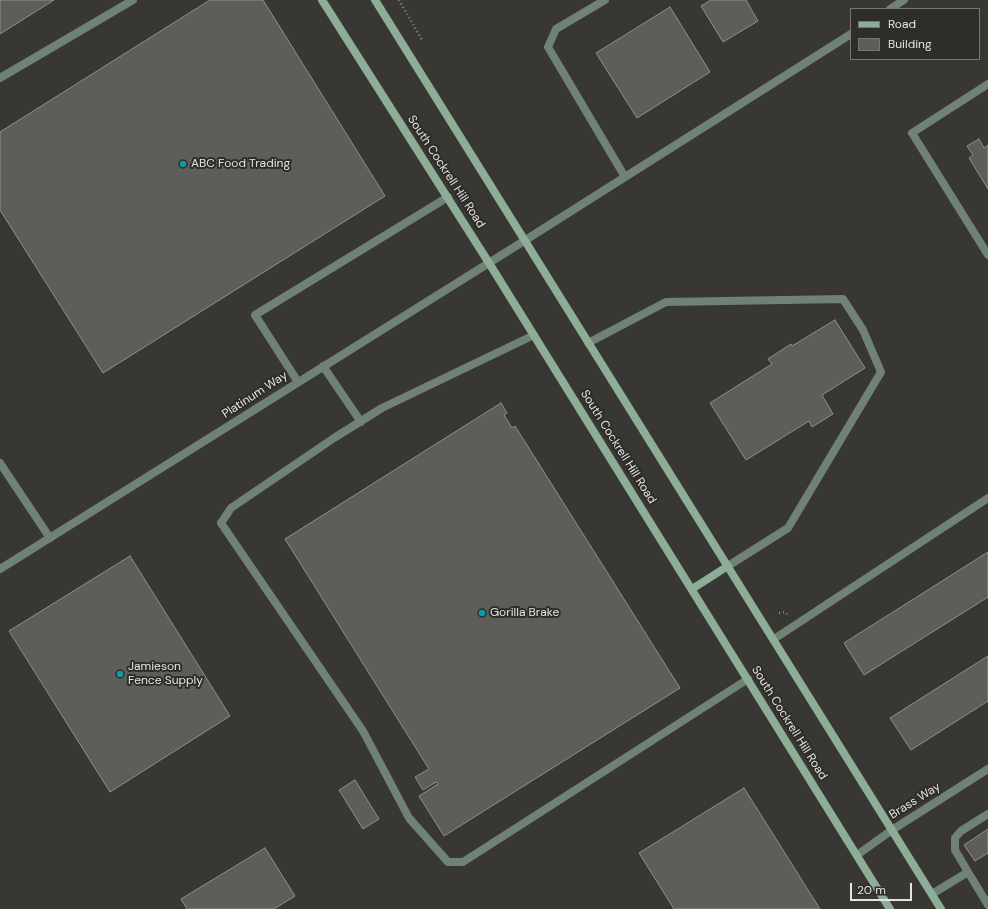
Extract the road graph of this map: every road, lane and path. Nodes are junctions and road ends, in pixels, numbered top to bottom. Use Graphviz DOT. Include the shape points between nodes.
graph roads {
  1 [pos="133,0"];
  2 [pos="322,0"];
  3 [pos="375,0"];
  4 [pos="399,0"];
  5 [pos="605,0"];
  6 [pos="904,0"];
  7 [pos="892,8"];
  8 [pos="850,35"];
  9 [pos="422,40"];
  10 [pos="0,78"];
  11 [pos="988,84"];
  12 [pos="625,177"];
  13 [pos="448,197"];
  14 [pos="524,241"];
  15 [pos="988,255"];
  16 [pos="489,263"];
  17 [pos="534,335"];
  18 [pos="588,343"];
  19 [pos="323,366"];
  20 [pos="298,382"];
  21 [pos="361,422"];
  22 [pos="0,463"];
  23 [pos="988,498"];
  24 [pos="50,538"];
  25 [pos="728,566"];
  26 [pos="0,569"];
  27 [pos="692,589"];
  28 [pos="774,639"];
  29 [pos="748,679"];
  30 [pos="988,769"];
  31 [pos="988,814"];
  32 [pos="892,830"];
  33 [pos="857,855"];
  34 [pos="968,872"];
  35 [pos="932,894"];
  36 [pos="988,905"];
  37 [pos="890,909"];
  38 [pos="941,909"];
  1 -- 10 [label="street"];
  2 -- 13 [label="main road, South Cockrell Hill Road"];
  3 -- 14 [label="main road"];
  4 -- 9 [label="path"];
  5 -- 12 [label="street" via="556,30 548,46"];
  6 -- 7 [label="street"];
  8 -- 12 [label="street, Platinum Way"];
  11 -- 15 [label="street" via="912,133"];
  12 -- 14 [label="street, Platinum Way"];
  13 -- 16 [label="main road, South Cockrell Hill Road"];
  13 -- 20 [label="street" via="255,315"];
  14 -- 16 [label="street, Platinum Way"];
  14 -- 18 [label="main road"];
  16 -- 17 [label="main road, South Cockrell Hill Road"];
  16 -- 19 [label="street, Platinum Way"];
  17 -- 21 [label="street" via="382,408"];
  17 -- 27 [label="main road, South Cockrell Hill Road"];
  18 -- 25 [label="main road"];
  18 -- 25 [label="street" via="666,302 843,299 863,330 881,372 788,528"];
  19 -- 20 [label="street, Platinum Way"];
  19 -- 21 [label="street"];
  20 -- 24 [label="street, Platinum Way"];
  21 -- 29 [label="street" via="231,508 221,523 363,731 409,818 448,862 463,862"];
  22 -- 24 [label="street"];
  23 -- 28 [label="street"];
  24 -- 26 [label="street, Platinum Way"];
  25 -- 27 [label="main road"];
  25 -- 28 [label="main road"];
  27 -- 29 [label="main road, South Cockrell Hill Road"];
  28 -- 32 [label="main road"];
  29 -- 33 [label="main road, South Cockrell Hill Road"];
  30 -- 32 [label="street, Brass Way"];
  31 -- 34 [label="street" via="961,831 955,838 956,850"];
  32 -- 33 [label="street, Brass Way"];
  32 -- 35 [label="main road"];
  33 -- 37 [label="main road, South Cockrell Hill Road"];
  34 -- 35 [label="street"];
  34 -- 36 [label="street"];
  35 -- 38 [label="main road"];
}
